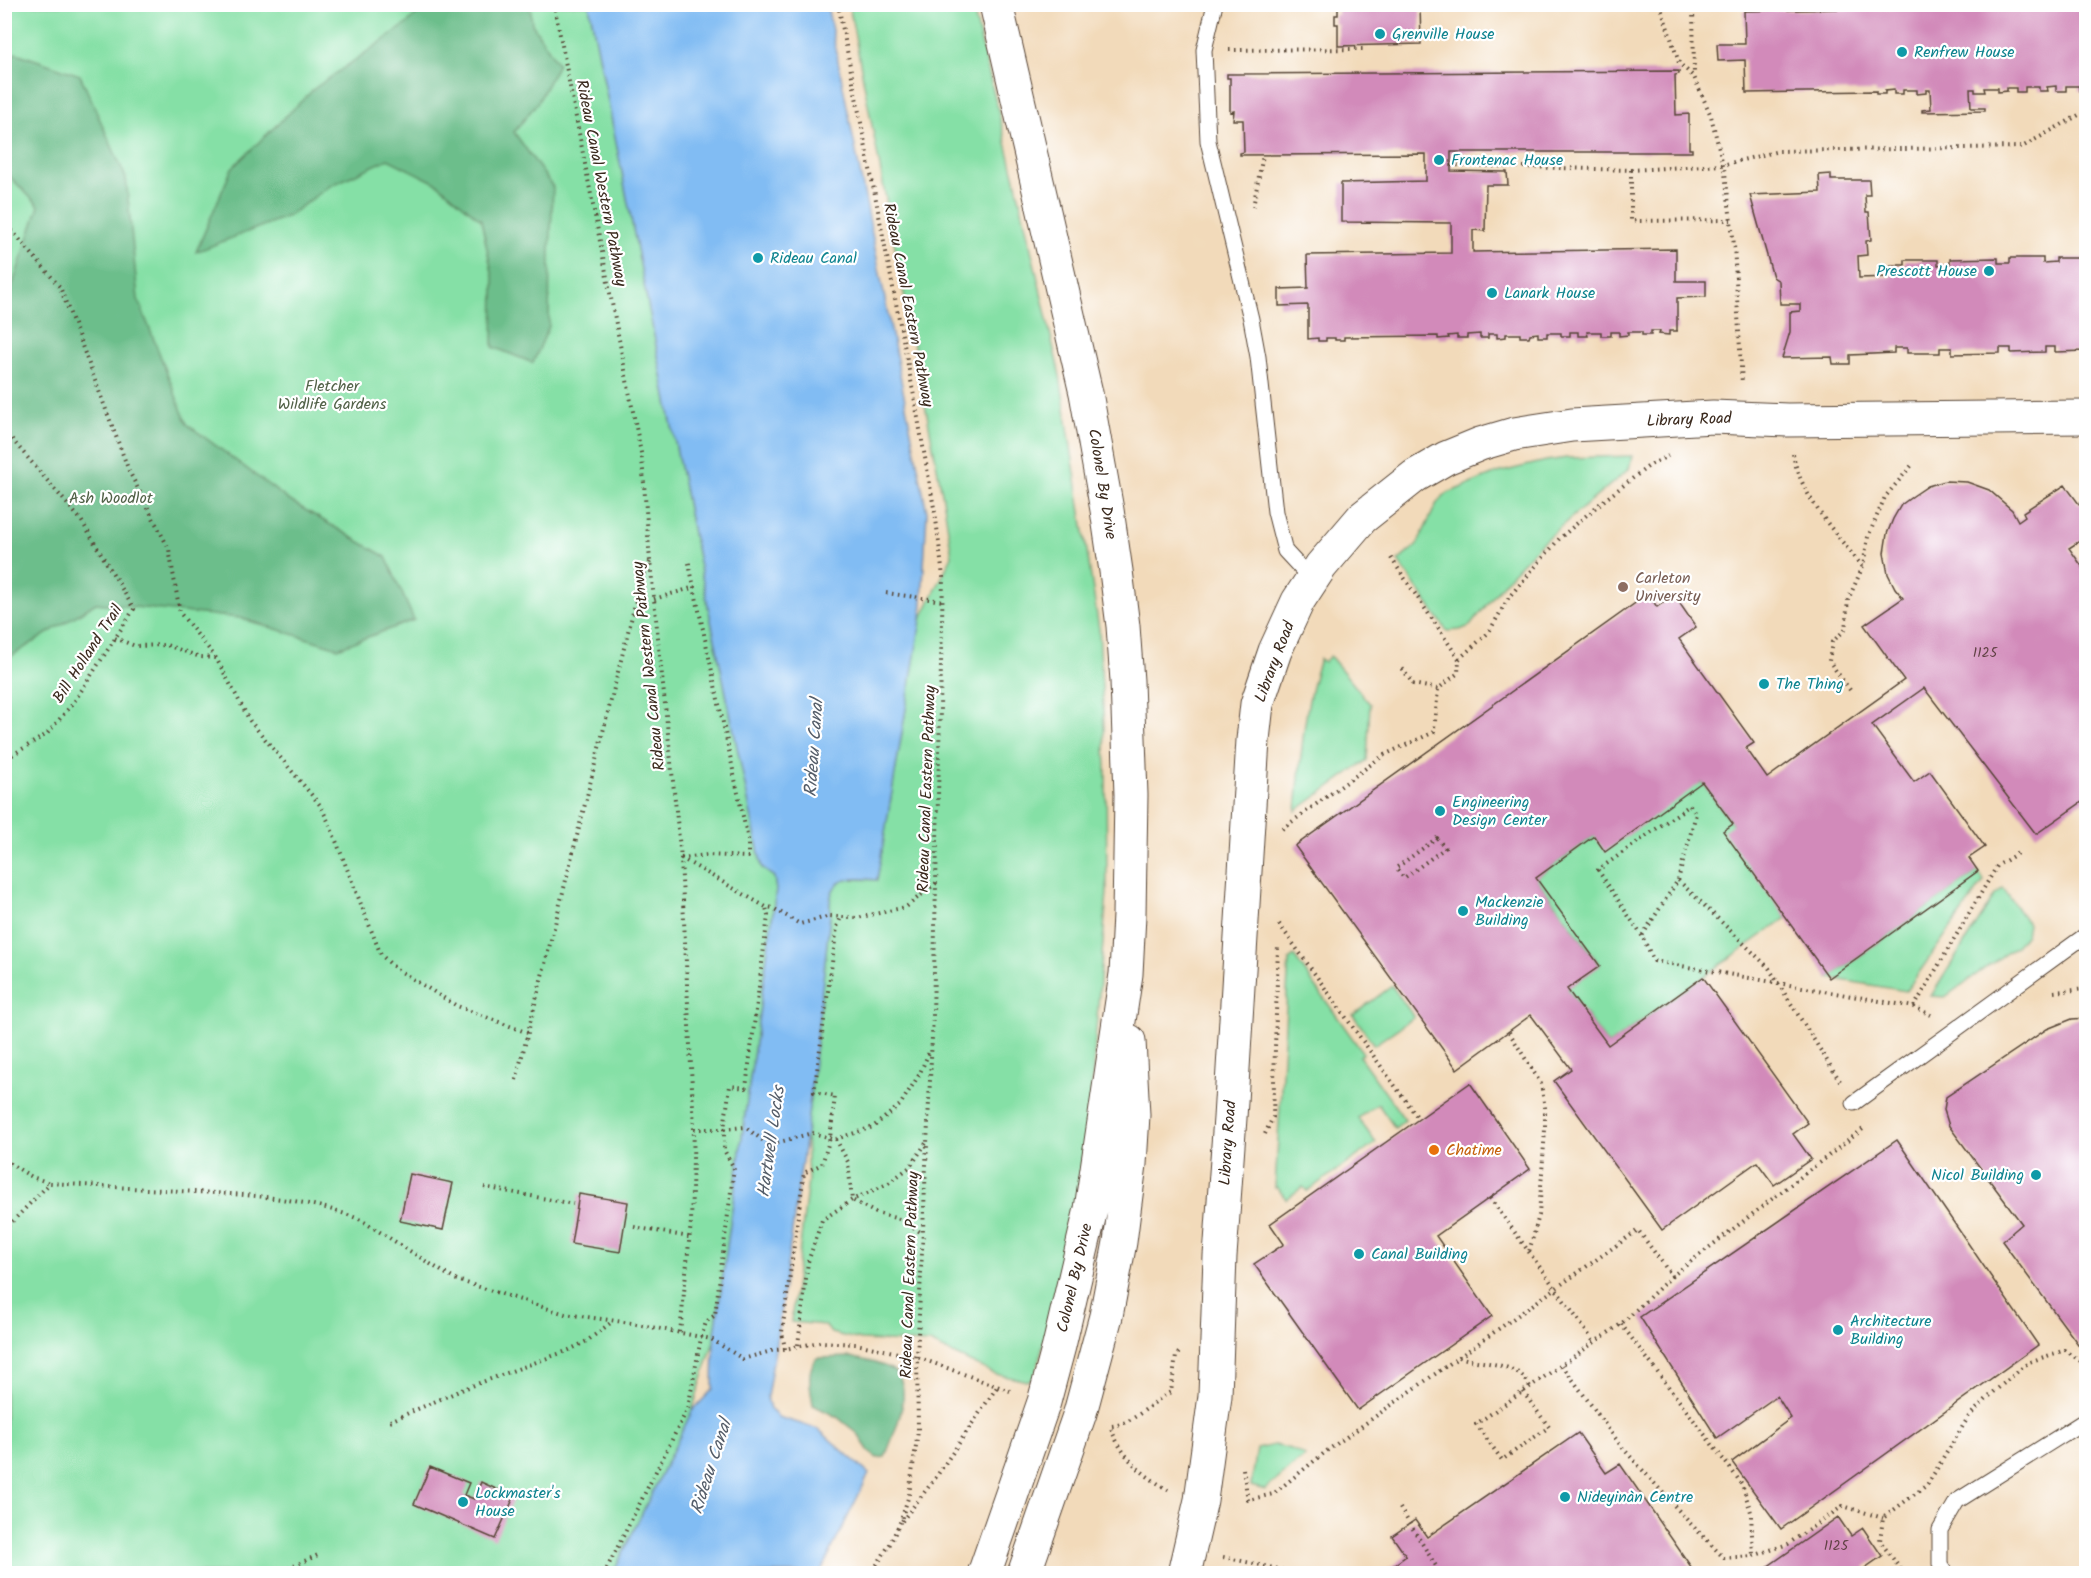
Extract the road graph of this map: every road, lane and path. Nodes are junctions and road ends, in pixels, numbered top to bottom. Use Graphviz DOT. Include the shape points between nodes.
graph roads {
  1 [pos="554,4"];
  2 [pos="838,4"];
  3 [pos="996,4"];
  4 [pos="1215,4"];
  5 [pos="1660,4"];
  6 [pos="1693,4"];
  7 [pos="1366,49"];
  8 [pos="1204,50"];
  9 [pos="1694,77"];
  10 [pos="2086,111"];
  11 [pos="1451,165"];
  12 [pos="1722,165"];
  13 [pos="1631,170"];
  14 [pos="1731,220"];
  15 [pos="4,221"];
  16 [pos="1742,385"];
  17 [pos="2086,417"];
  18 [pos="1787,420"];
  19 [pos="4,430"];
  20 [pos="1677,451"];
  21 [pos="1912,465"];
  22 [pos="1391,558"];
  23 [pos="688,559"];
  24 [pos="650,561"];
  25 [pos="1863,566"];
  26 [pos="1311,579"];
  27 [pos="695,587"];
  28 [pos="886,593"];
  29 [pos="654,599"];
  30 [pos="944,601"];
  31 [pos="115,638"];
  32 [pos="216,658"];
  33 [pos="1459,659"];
  34 [pos="1402,668"];
  35 [pos="1438,689"];
  36 [pos="1850,690"];
  37 [pos="4,760"];
  38 [pos="1280,830"];
  39 [pos="2021,851"];
  40 [pos="681,858"];
  41 [pos="1396,868"];
  42 [pos="1678,880"];
  43 [pos="936,883"];
  44 [pos="768,907"];
  45 [pos="839,916"];
  46 [pos="1279,924"];
  47 [pos="2086,935"];
  48 [pos="1642,936"];
  49 [pos="1126,974"];
  50 [pos="1778,983"];
  51 [pos="2086,989"];
  52 [pos="2050,994"];
  53 [pos="1914,1006"];
  54 [pos="528,1032"];
  55 [pos="1509,1032"];
  56 [pos="1953,1032"];
  57 [pos="931,1048"];
  58 [pos="516,1080"];
  59 [pos="1854,1103"];
  60 [pos="1418,1118"];
  61 [pos="694,1129"];
  62 [pos="724,1129"];
  63 [pos="830,1138"];
  64 [pos="836,1139"];
  65 [pos="927,1142"];
  66 [pos="4,1160"];
  67 [pos="50,1183"];
  68 [pos="484,1186"];
  69 [pos="1490,1198"];
  70 [pos="852,1200"];
  71 [pos="573,1204"];
  72 [pos="634,1227"];
  73 [pos="4,1230"];
  74 [pos="922,1234"];
  75 [pos="689,1237"];
  76 [pos="1529,1252"];
  77 [pos="1672,1275"];
  78 [pos="1555,1288"];
  79 [pos="614,1321"];
  80 [pos="1621,1323"];
  81 [pos="680,1333"];
  82 [pos="701,1338"];
  83 [pos="1594,1342"];
  84 [pos="1187,1343"];
  85 [pos="798,1345"];
  86 [pos="783,1349"];
  87 [pos="917,1357"];
  88 [pos="1459,1357"];
  89 [pos="1562,1365"];
  90 [pos="2086,1365"];
  91 [pos="1530,1387"];
  92 [pos="997,1388"];
  93 [pos="1523,1392"];
  94 [pos="1016,1393"];
  95 [pos="2086,1420"];
  96 [pos="390,1421"];
  97 [pos="1243,1469"];
  98 [pos="1178,1496"];
  99 [pos="1400,1508"];
  100 [pos="1882,1518"];
  101 [pos="899,1524"];
  102 [pos="318,1555"];
  103 [pos="1222,1556"];
  104 [pos="1753,1556"];
  105 [pos="1348,1572"];
  106 [pos="286,1574"];
  107 [pos="604,1574"];
  108 [pos="871,1574"];
  109 [pos="984,1574"];
  110 [pos="1024,1574"];
  111 [pos="1184,1574"];
  112 [pos="1302,1574"];
  113 [pos="1343,1574"];
  114 [pos="1441,1574"];
  115 [pos="1904,1574"];
  116 [pos="1947,1574"];
  1 -- 24 [label="path, Rideau Canal Western Pathway" via="642,458"];
  2 -- 30 [label="path, Rideau Canal Eastern Pathway" via="936,519"];
  3 -- 49 [label="main road, Colonel By Drive" via="1086,393 1116,571 1126,670 1131,795"];
  4 -- 8 [label="lane"];
  5 -- 9 [label="path" via="1679,63"];
  6 -- 9 [label="path"];
  7 -- 8 [label="path"];
  8 -- 26 [label="lane" via="1208,141 1256,347 1275,512 1285,551"];
  9 -- 12 [label="path" via="1711,116"];
  10 -- 12 [label="path" via="2022,147 1779,151"];
  11 -- 13 [label="path"];
  12 -- 13 [label="path"];
  12 -- 14 [label="path"];
  13 -- 14 [label="path" via="1631,221"];
  14 -- 16 [label="path"];
  15 -- 32 [label="path" via="60,287 129,471 169,549 180,614"];
  17 -- 18 [label="main road, Library Road"];
  18 -- 25 [label="path" via="1800,477 1822,517"];
  18 -- 26 [label="main road, Library Road" via="1713,417 1572,425 1480,444 1446,458 1386,498 1362,518"];
  19 -- 31 [label="path, Bill Holland Trail" via="81,520 134,609"];
  20 -- 33 [label="path" via="1650,465 1560,538 1509,597 1488,632"];
  21 -- 25 [label="path" via="1885,497 1868,537"];
  22 -- 33 [label="path"];
  23 -- 27 [label="path"];
  24 -- 29 [label="path, Rideau Canal Western Pathway"];
  24 -- 54 [label="path" via="641,580"];
  25 -- 36 [label="path" via="1848,600 1845,630 1832,642 1828,661"];
  26 -- 111 [label="main road, Library Road" via="1266,677 1252,740 1215,1396 1201,1500"];
  27 -- 29 [label="path"];
  27 -- 40 [label="path" via="748,840 748,857"];
  28 -- 30 [label="path"];
  29 -- 40 [label="path, Rideau Canal Western Pathway"];
  30 -- 43 [label="path, Rideau Canal Eastern Pathway"];
  31 -- 32 [label="path" via="135,646 166,645 200,657"];
  31 -- 37 [label="path, Bill Holland Trail" via="74,702 46,734"];
  32 -- 54 [label="path" via="250,721 320,805 381,955 457,1006"];
  33 -- 35 [label="path" via="1458,674"];
  34 -- 35 [label="path" via="1413,684"];
  35 -- 38 [label="path" via="1434,732 1383,755"];
  39 -- 53 [label="path" via="1997,866"];
  40 -- 44 [label="path"];
  40 -- 61 [label="path, Rideau Canal Western Pathway"];
  41 -- 41 [label="path" via="1437,838 1445,848 1404,878"];
  42 -- 48 [label="path"];
  42 -- 48 [label="path" via="1696,814 1690,805 1598,870"];
  42 -- 50 [label="path" via="1769,968"];
  43 -- 45 [label="path" via="906,907 857,918"];
  43 -- 57 [label="path, Rideau Canal Eastern Pathway"];
  44 -- 45 [label="path" via="800,924"];
  44 -- 62 [label="path" via="746,1088 730,1086"];
  45 -- 63 [label="path" via="814,1092 835,1096"];
  46 -- 60 [label="path"];
  47 -- 56 [label="lane"];
  48 -- 50 [label="path" via="1653,961"];
  49 -- 109 [label="main road, Colonel By Drive" via="1091,1209 1059,1346 1044,1402"];
  49 -- 110 [label="main road, Colonel By Drive" via="1133,1115 1120,1242 1106,1316 1080,1413"];
  50 -- 53 [label="path"];
  50 -- 59 [label="path"];
  51 -- 52 [label="path"];
  53 -- 56 [label="path"];
  54 -- 58 [label="path"];
  55 -- 76 [label="path" via="1541,1084 1545,1108 1539,1215"];
  56 -- 59 [label="lane"];
  57 -- 64 [label="path" via="900,1105 873,1127"];
  57 -- 65 [label="path, Rideau Canal Eastern Pathway"];
  59 -- 77 [label="path" via="1867,1126"];
  61 -- 62 [label="path"];
  61 -- 75 [label="path, Rideau Canal Western Pathway"];
  62 -- 63 [label="path" via="745,1127 769,1145 810,1134"];
  62 -- 82 [label="path" via="724,1150 734,1168 715,1315 706,1322"];
  63 -- 64 [label="path"];
  63 -- 86 [label="path" via="822,1164 804,1173 782,1332"];
  64 -- 70 [label="path" via="848,1162"];
  65 -- 70 [label="path" via="910,1167 887,1184"];
  65 -- 74 [label="path, Rideau Canal Eastern Pathway"];
  66 -- 67 [label="path"];
  67 -- 73 [label="path"];
  67 -- 79 [label="path" via="268,1196 331,1208 361,1220 454,1279 565,1314"];
  68 -- 71 [label="path"];
  69 -- 76 [label="path"];
  70 -- 74 [label="path" via="876,1213 903,1220"];
  70 -- 85 [label="path" via="822,1220 808,1262"];
  72 -- 75 [label="path"];
  74 -- 87 [label="path, Rideau Canal Eastern Pathway"];
  75 -- 81 [label="path, Rideau Canal Western Pathway"];
  76 -- 78 [label="path"];
  77 -- 78 [label="path" via="1638,1230"];
  77 -- 80 [label="path"];
  78 -- 83 [label="path"];
  78 -- 88 [label="path"];
  79 -- 81 [label="path"];
  79 -- 96 [label="path" via="569,1350"];
  80 -- 83 [label="path"];
  80 -- 104 [label="path" via="1742,1484 1750,1512"];
  81 -- 82 [label="path"];
  82 -- 86 [label="path" via="711,1339 743,1359"];
  82 -- 107 [label="path" via="688,1408"];
  83 -- 89 [label="path"];
  84 -- 98 [label="path" via="1176,1356 1171,1392 1130,1420 1110,1426 1118,1446 1134,1466"];
  85 -- 86 [label="path"];
  85 -- 87 [label="path" via="856,1344"];
  87 -- 92 [label="path"];
  87 -- 101 [label="path, Rideau Canal Eastern Pathway" via="915,1461"];
  88 -- 91 [label="path" via="1517,1371"];
  88 -- 97 [label="path" via="1273,1494 1248,1500"];
  89 -- 91 [label="path"];
  89 -- 104 [label="path" via="1621,1446 1724,1558"];
  90 -- 100 [label="path" via="2065,1350 2029,1362 1970,1416 1927,1485"];
  91 -- 93 [label="path"];
  92 -- 94 [label="path"];
  92 -- 101 [label="path"];
  93 -- 93 [label="path" via="1476,1424 1502,1460 1550,1427"];
  95 -- 116 [label="lane" via="1958,1501 1940,1530 1940,1564"];
  99 -- 114 [label="path"];
  100 -- 104 [label="path" via="1843,1506 1788,1544"];
  100 -- 115 [label="path" via="1880,1541"];
  101 -- 108 [label="path, Rideau Canal Eastern Pathway"];
  102 -- 106 [label="path" via="289,1568"];
  103 -- 112 [label="path"];
  105 -- 113 [label="path"];
}
